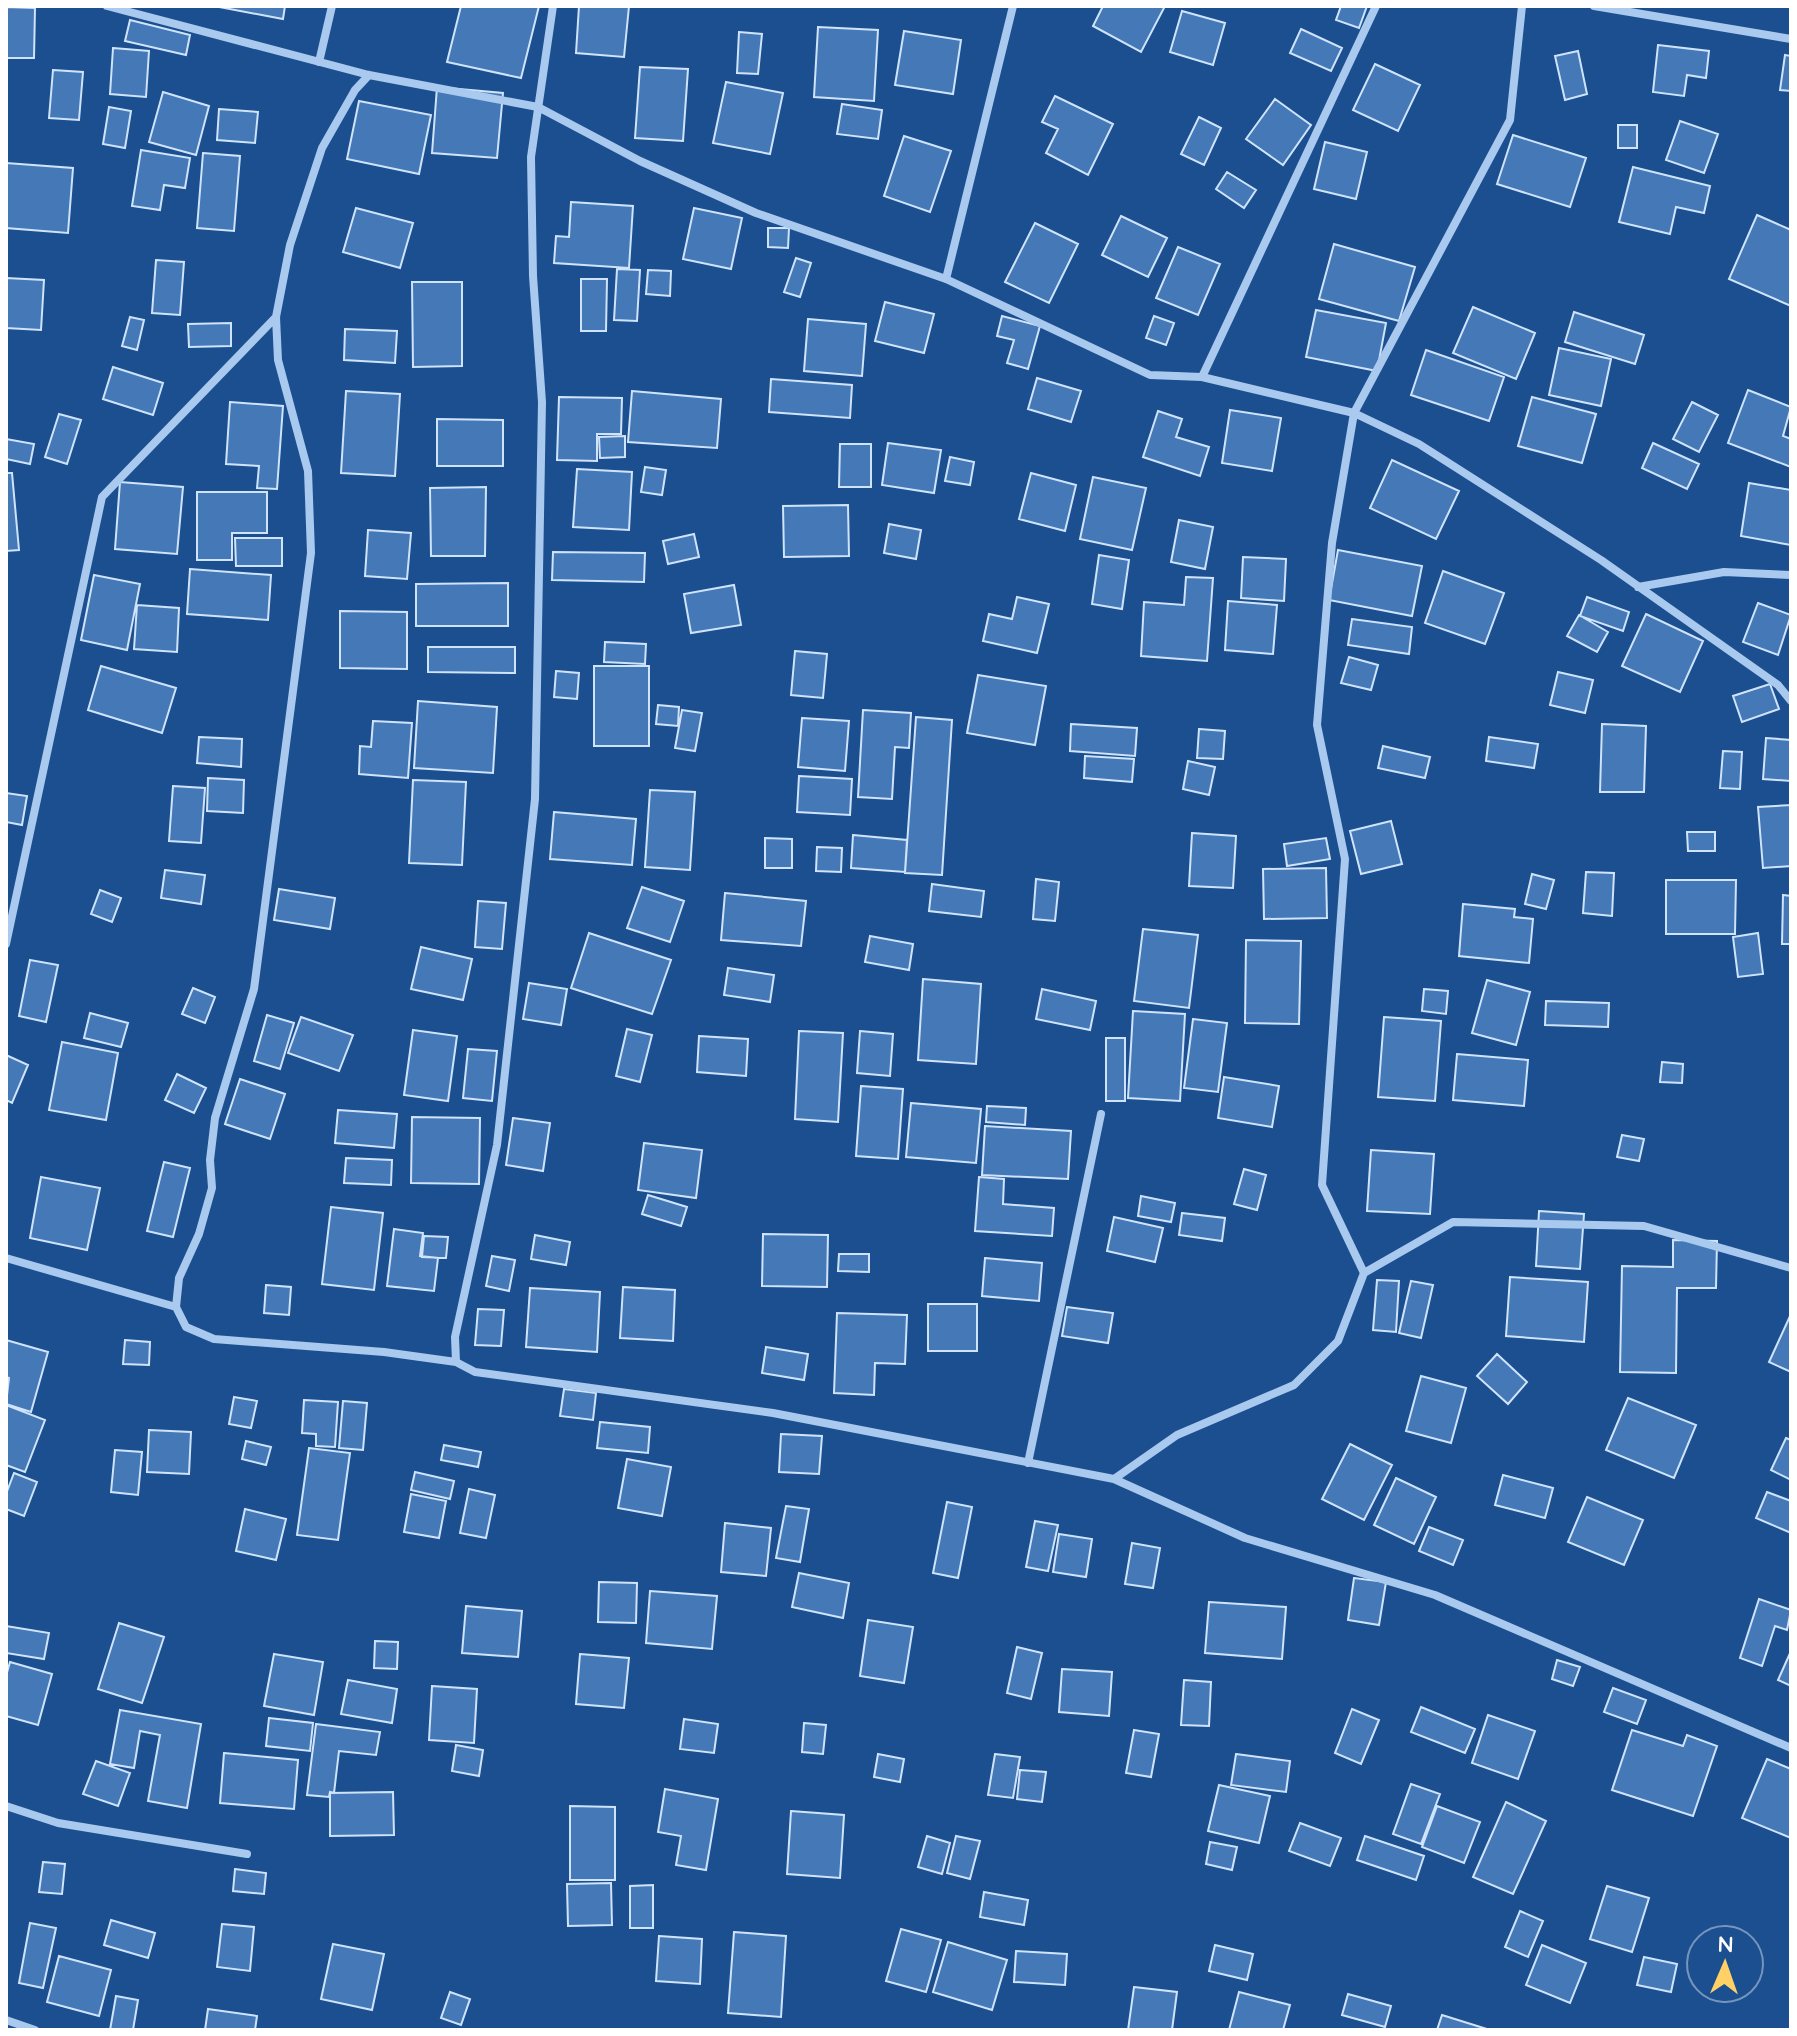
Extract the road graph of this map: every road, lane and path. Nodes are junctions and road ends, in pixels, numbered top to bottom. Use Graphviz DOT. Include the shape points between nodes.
graph roads {
  1 [pos="107,6"];
  2 [pos="332,6"];
  3 [pos="553,6"];
  4 [pos="1013,6"];
  5 [pos="1376,6"];
  6 [pos="1522,6"];
  7 [pos="1594,6"];
  8 [pos="1791,39"];
  9 [pos="319,62"];
  10 [pos="369,75"];
  11 [pos="538,107"];
  12 [pos="946,279"];
  13 [pos="276,317"];
  14 [pos="1202,377"];
  15 [pos="1354,413"];
  16 [pos="1791,575"];
  17 [pos="1638,587"];
  18 [pos="1791,701"];
  19 [pos="6,944"];
  20 [pos="1101,1114"];
  21 [pos="6,1258"];
  22 [pos="1791,1268"];
  23 [pos="1364,1273"];
  24 [pos="176,1307"];
  25 [pos="456,1362"];
  26 [pos="1028,1463"];
  27 [pos="1114,1479"];
  28 [pos="1791,1748"];
  29 [pos="6,1806"];
  30 [pos="247,1854"];
  31 [pos="6,2020"];
  32 [pos="35,2030"];
  1 -- 9 [label="street"];
  2 -- 9 [label="street"];
  3 -- 11 [label="street"];
  4 -- 12 [label="street"];
  5 -- 14 [label="street"];
  6 -- 15 [label="street" via="1510,120"];
  7 -- 8 [label="street"];
  9 -- 10 [label="street"];
  10 -- 11 [label="street"];
  10 -- 13 [label="street" via="322,148 290,245"];
  11 -- 12 [label="street" via="756,213"];
  11 -- 25 [label="street" via="531,157 542,402 535,799 497,1145 455,1337"];
  12 -- 14 [label="street" via="1150,375"];
  13 -- 19 [label="street" via="102,497"];
  13 -- 24 [label="street" via="278,360 308,471 311,553 254,989 215,1118 212,1188 179,1278"];
  14 -- 15 [label="street"];
  15 -- 17 [label="street" via="1419,444"];
  15 -- 23 [label="street" via="1332,543 1317,725 1345,859 1322,1185"];
  16 -- 17 [label="street" via="1724,572"];
  17 -- 18 [label="street" via="1778,685"];
  20 -- 26 [label="street"];
  21 -- 24 [label="street"];
  22 -- 23 [label="street" via="1644,1226 1453,1222"];
  23 -- 27 [label="street" via="1338,1341 1294,1385 1177,1435"];
  24 -- 25 [label="street" via="186,1327 214,1339"];
  25 -- 26 [label="street" via="475,1372 773,1413"];
  26 -- 27 [label="street"];
  27 -- 28 [label="street" via="1245,1538 1435,1595"];
  29 -- 30 [label="street" via="58,1823"];
  31 -- 32 [label="street"];
}
